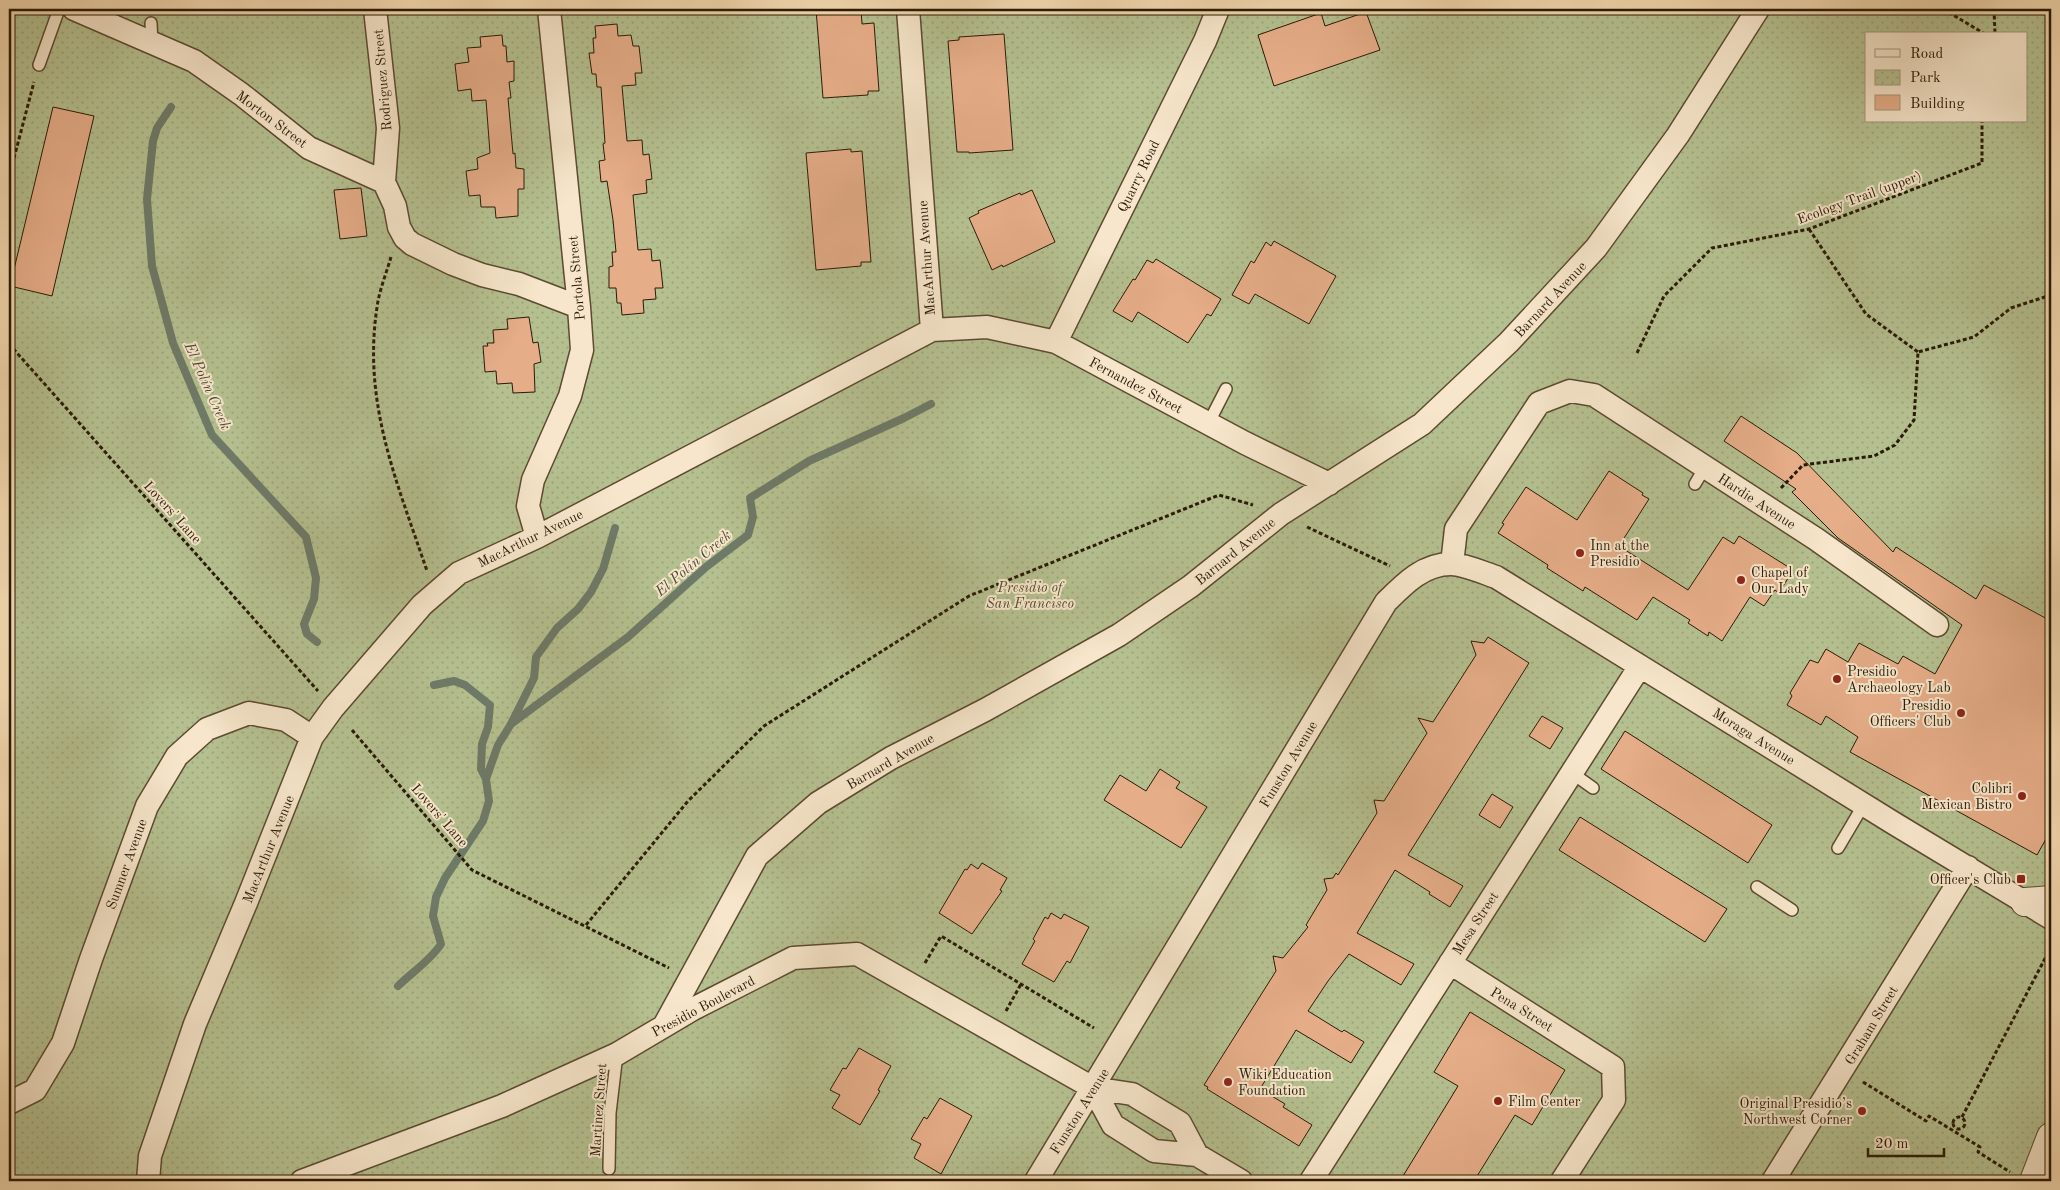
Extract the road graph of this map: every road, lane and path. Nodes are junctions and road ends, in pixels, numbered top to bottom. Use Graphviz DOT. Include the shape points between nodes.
graph roads {
  1 [pos="59,9"];
  2 [pos="74,9"];
  3 [pos="375,9"];
  4 [pos="549,9"];
  5 [pos="908,9"];
  6 [pos="1218,9"];
  7 [pos="1758,9"];
  8 [pos="1943,9"];
  9 [pos="1994,9"];
  10 [pos="1982,32"];
  11 [pos="1995,32"];
  12 [pos="39,65"];
  13 [pos="1982,122"];
  14 [pos="9,176"];
  15 [pos="384,182"];
  16 [pos="399,227"];
  17 [pos="1809,229"];
  18 [pos="2051,295"];
  19 [pos="579,307"];
  20 [pos="932,330"];
  21 [pos="1056,342"];
  22 [pos="9,344"];
  23 [pos="1918,352"];
  24 [pos="1636,353"];
  25 [pos="1226,389"];
  26 [pos="1208,424"];
  27 [pos="1329,484"];
  28 [pos="1765,506"];
  29 [pos="1281,514"];
  30 [pos="537,537"];
  31 [pos="1452,564"];
  32 [pos="1413,576"];
  33 [pos="436,592"];
  34 [pos="1937,625"];
  35 [pos="1640,666"];
  36 [pos="321,694"];
  37 [pos="352,730"];
  38 [pos="312,737"];
  39 [pos="1572,773"];
  40 [pos="1593,788"];
  41 [pos="1864,804"];
  42 [pos="1838,848"];
  43 [pos="1968,867"];
  44 [pos="1757,887"];
  45 [pos="2038,901"];
  46 [pos="1792,910"];
  47 [pos="2051,918"];
  48 [pos="586,925"];
  49 [pos="2050,949"];
  50 [pos="925,963"];
  51 [pos="1450,963"];
  52 [pos="670,968"];
  53 [pos="1021,984"];
  54 [pos="1005,1011"];
  55 [pos="664,1026"];
  56 [pos="1094,1028"];
  57 [pos="617,1054"];
  58 [pos="1843,1071"];
  59 [pos="1093,1088"];
  60 [pos="9,1103"];
  61 [pos="1962,1117"];
  62 [pos="1955,1130"];
  63 [pos="2051,1137"];
  64 [pos="1197,1155"];
  65 [pos="609,1169"];
  66 [pos="2026,1179"];
  67 [pos="148,1181"];
  68 [pos="302,1181"];
  69 [pos="1036,1181"];
  70 [pos="1241,1181"];
  71 [pos="1311,1181"];
  72 [pos="1562,1181"];
  73 [pos="1774,1181"];
  1 -- 12 [label="lane"];
  2 -- 15 [label="street, Morton Street" via="152,34 241,94 310,148"];
  3 -- 15 [label="street, Rodriguez Street" via="388,128"];
  4 -- 19 [label="street, Portola Street"];
  5 -- 20 [label="street, MacArthur Avenue"];
  6 -- 21 [label="street, Quarry Road"];
  7 -- 27 [label="street, Barnard Avenue" via="1678,135 1596,248 1509,342 1422,424"];
  8 -- 10 [label="path"];
  9 -- 11 [label="path"];
  12 -- 14 [label="path"];
  13 -- 17 [label="path, Ecology Trail (upper)" via="1982,163"];
  15 -- 16 [label="street" via="395,206"];
  16 -- 19 [label="street" via="412,244 453,264"];
  16 -- 33 [label="path" via="378,300 373,359 376,393 380,428 394,476"];
  17 -- 23 [label="path" via="1866,314"];
  17 -- 24 [label="path, Ecology Trail (upper)" via="1712,248 1664,296"];
  18 -- 23 [label="path" via="2011,308 1974,337"];
  19 -- 30 [label="street, Portola Street" via="582,350 570,396 533,480 528,506"];
  20 -- 21 [label="street, Fernandez Street" via="987,327"];
  20 -- 30 [label="street, MacArthur Avenue"];
  21 -- 26 [label="street, Fernandez Street"];
  22 -- 36 [label="path, Lovers' Lane"];
  23 -- 28 [label="path" via="1914,420 1895,445 1874,456 1803,465"];
  25 -- 26 [label="lane"];
  26 -- 27 [label="street, Fernandez Street"];
  27 -- 29 [label="street, Barnard Avenue"];
  28 -- 31 [label="street, Hardie Avenue" via="1700,476 1594,395 1570,390 1539,403 1456,529"];
  28 -- 34 [label="street, Hardie Avenue"];
  29 -- 32 [label="path"];
  29 -- 48 [label="path" via="1219,495 969,596 764,726 688,801"];
  29 -- 55 [label="street, Barnard Avenue" via="1192,586 1119,635 892,758 818,803 757,856"];
  30 -- 33 [label="street, MacArthur Avenue" via="459,573"];
  31 -- 32 [label="street, Funston Avenue" via="1432,567"];
  31 -- 35 [label="street, Moraga Avenue" via="1496,577"];
  32 -- 59 [label="street, Funston Avenue" via="1386,602"];
  33 -- 38 [label="street, MacArthur Avenue"];
  35 -- 39 [label="street, Mesa Street"];
  35 -- 41 [label="street, Moraga Avenue"];
  37 -- 48 [label="path, Lovers' Lane" via="472,870"];
  38 -- 60 [label="street, Sumner Avenue" via="286,720 249,713 207,729 177,756 147,806 63,1043 35,1090"];
  38 -- 67 [label="street, MacArthur Avenue" via="194,1024 150,1156"];
  39 -- 40 [label="lane"];
  39 -- 51 [label="street, Mesa Street"];
  41 -- 42 [label="lane"];
  41 -- 43 [label="street, Moraga Avenue"];
  43 -- 45 [label="street, Moraga Avenue"];
  43 -- 58 [label="street, Graham Street"];
  44 -- 46 [label="lane"];
  45 -- 47 [label="street, Moraga Avenue"];
  48 -- 52 [label="path"];
  49 -- 61 [label="path"];
  50 -- 53 [label="path" via="941,936"];
  51 -- 71 [label="street, Mesa Street"];
  51 -- 72 [label="street, Pena Street" via="1613,1067 1614,1100"];
  53 -- 54 [label="path"];
  53 -- 56 [label="path"];
  55 -- 57 [label="street, Presidio Boulevard"];
  55 -- 59 [label="street, Presidio Boulevard" via="793,958 857,954"];
  57 -- 65 [label="lane, Martinez Street" via="610,1113"];
  57 -- 68 [label="street, Presidio Boulevard" via="502,1106"];
  58 -- 62 [label="path" via="1926,1121 1929,1116"];
  58 -- 73 [label="street, Graham Street"];
  59 -- 64 [label="street, Presidio Boulevard" via="1132,1094 1180,1123"];
  59 -- 64 [label="street" via="1113,1125 1154,1151"];
  59 -- 69 [label="street, Funston Avenue"];
  61 -- 62 [label="path" via="1953,1121"];
  61 -- 62 [label="path" via="1965,1126"];
  62 -- 66 [label="path" via="1980,1147 1978,1152"];
  63 -- 66 [label="street"];
  64 -- 70 [label="street"];
}
